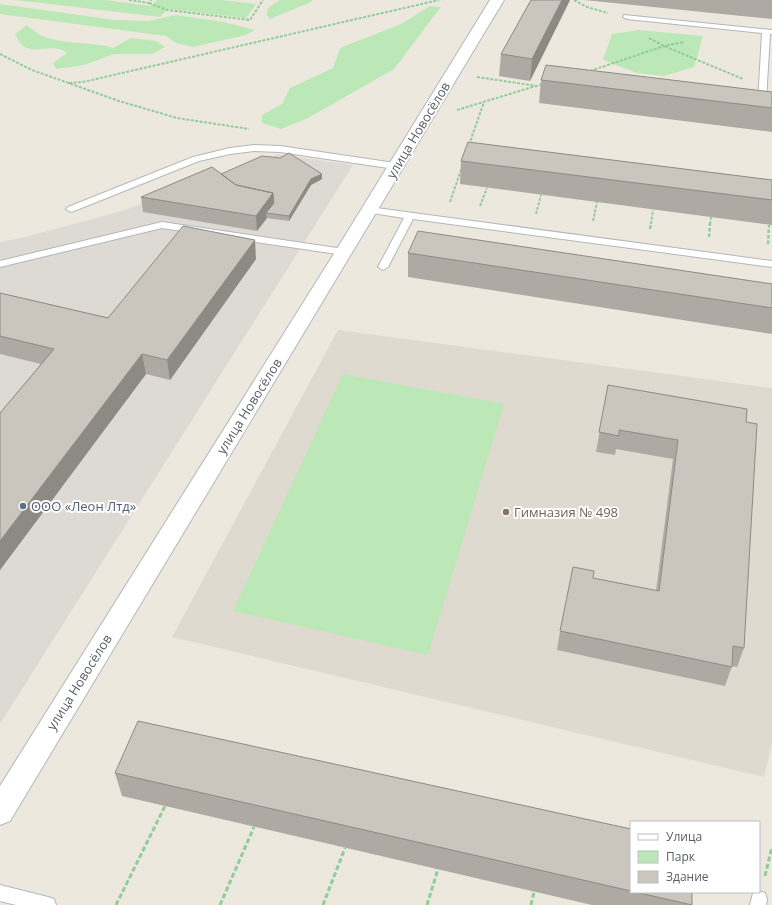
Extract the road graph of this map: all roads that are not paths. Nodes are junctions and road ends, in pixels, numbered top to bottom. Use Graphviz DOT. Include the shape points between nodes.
graph roads {
  1 [pos="497,0"];
  2 [pos="628,17"];
  3 [pos="769,31"];
  4 [pos="772,103"];
  5 [pos="395,166"];
  6 [pos="71,209"];
  7 [pos="369,210"];
  8 [pos="410,215"];
  9 [pos="344,252"];
  10 [pos="0,264"];
  11 [pos="772,264"];
  12 [pos="383,267"];
  13 [pos="0,812"];
  14 [pos="0,893"];
  15 [pos="48,905"];
  1 -- 5 [label="street, улица Новосёлов"];
  2 -- 3 [label="lane"];
  3 -- 4 [label="lane" via="758,101"];
  5 -- 6 [label="lane" via="280,149 254,148 230,151 196,159"];
  5 -- 7 [label="street, улица Новосёлов"];
  7 -- 8 [label="lane"];
  7 -- 9 [label="street, улица Новосёлов"];
  8 -- 11 [label="lane"];
  8 -- 12 [label="lane"];
  9 -- 10 [label="lane" via="162,225"];
  9 -- 13 [label="street, улица Новосёлов"];
  14 -- 15 [label="lane"];
}
